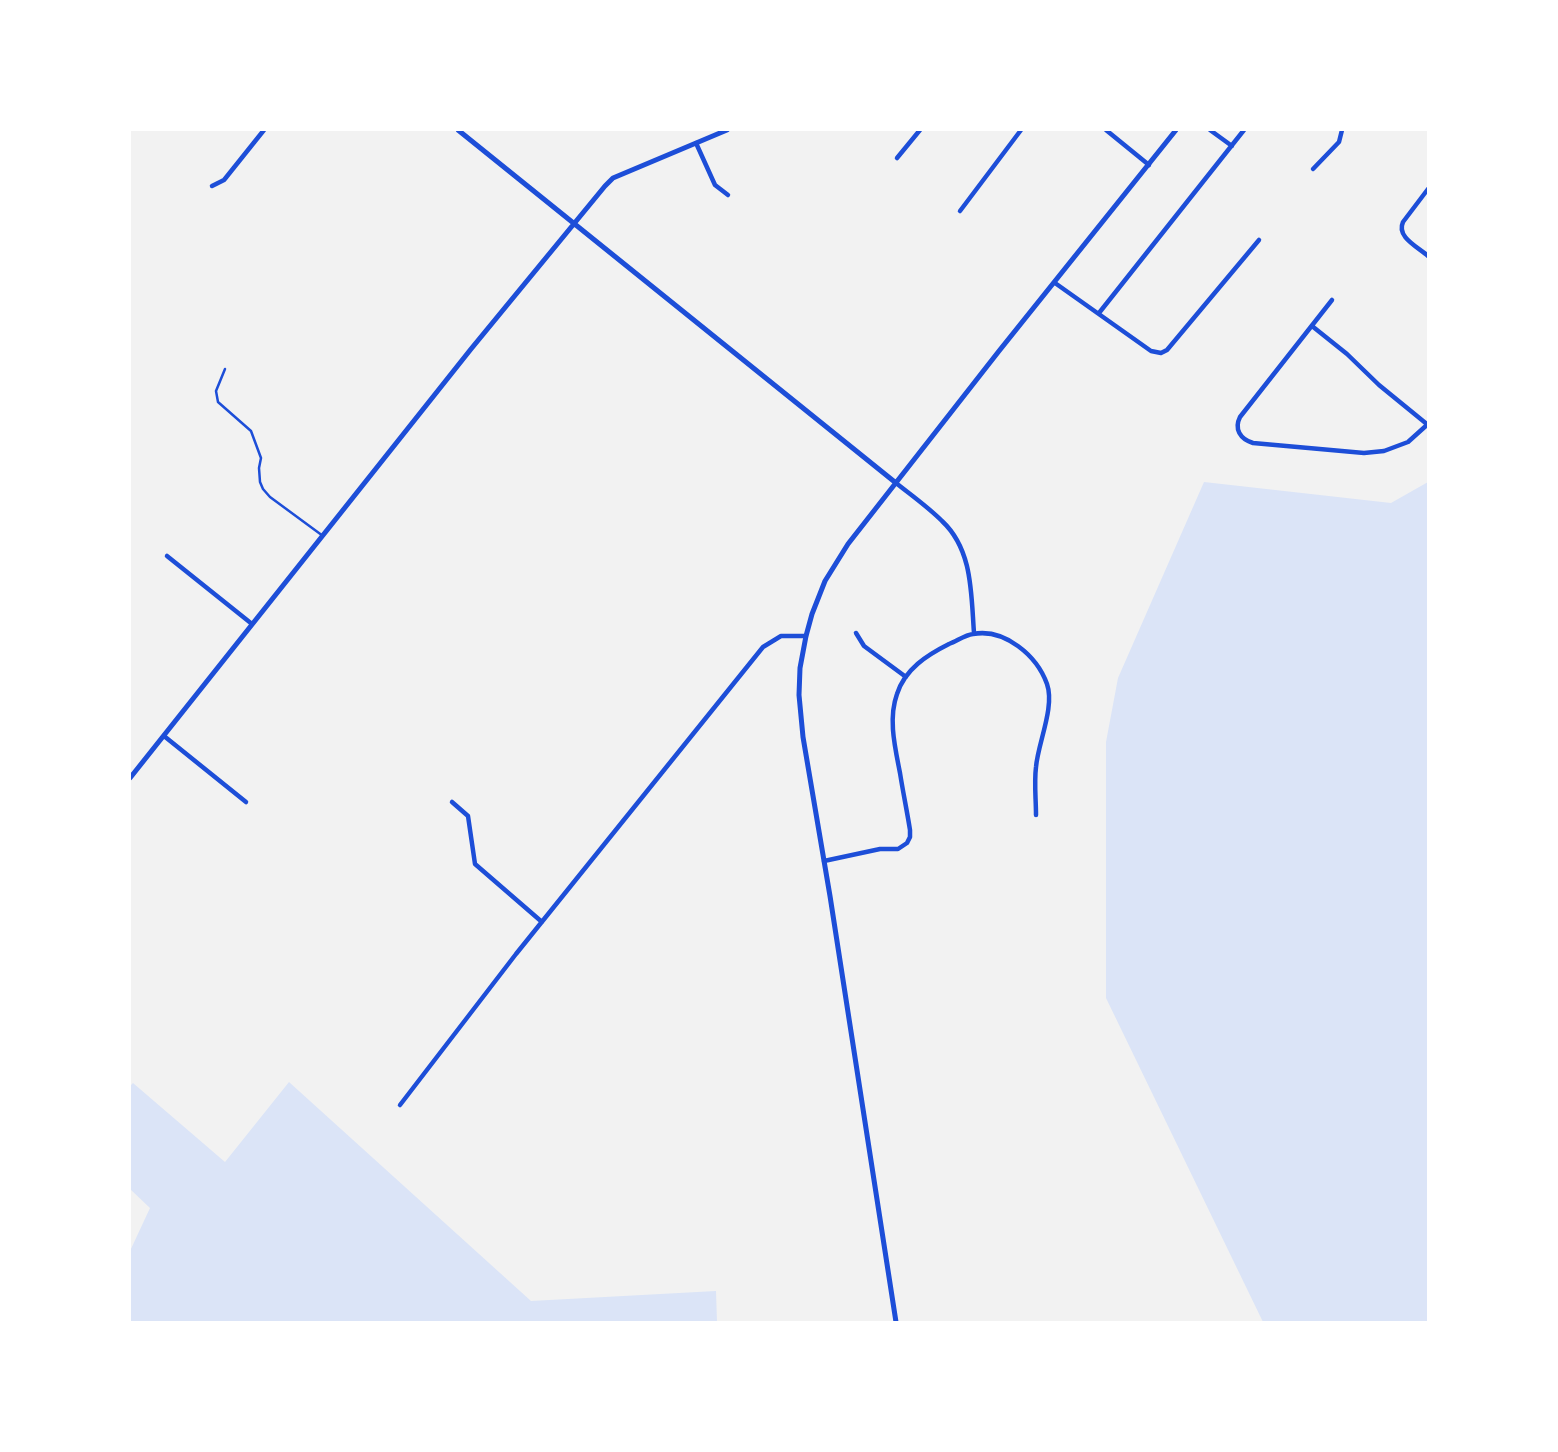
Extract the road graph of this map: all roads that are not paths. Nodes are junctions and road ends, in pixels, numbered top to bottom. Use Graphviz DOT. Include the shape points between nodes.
graph roads {
  1 [pos="264,130"];
  2 [pos="457,130"];
  3 [pos="727,130"];
  4 [pos="920,130"];
  5 [pos="1021,130"];
  6 [pos="1106,130"];
  7 [pos="1177,130"];
  8 [pos="1210,130"];
  9 [pos="1244,130"];
  10 [pos="1342,130"];
  11 [pos="696,142"];
  12 [pos="1231,146"];
  13 [pos="897,158"];
  14 [pos="1149,165"];
  15 [pos="1313,169"];
  16 [pos="212,186"];
  17 [pos="1429,189"];
  18 [pos="728,195"];
  19 [pos="960,211"];
  20 [pos="573,223"];
  21 [pos="1259,240"];
  22 [pos="1429,256"];
  23 [pos="1055,283"];
  24 [pos="1332,300"];
  25 [pos="1099,313"];
  26 [pos="1312,326"];
  27 [pos="225,369"];
  28 [pos="1428,424"];
  29 [pos="896,483"];
  30 [pos="323,536"];
  31 [pos="167,556"];
  32 [pos="252,624"];
  33 [pos="856,633"];
  34 [pos="974,633"];
  35 [pos="806,636"];
  36 [pos="906,677"];
  37 [pos="164,736"];
  38 [pos="130,778"];
  39 [pos="246,802"];
  40 [pos="452,802"];
  41 [pos="1036,815"];
  42 [pos="824,860"];
  43 [pos="542,922"];
  44 [pos="400,1105"];
  45 [pos="896,1322"];
  1 -- 16 [label="street" via="224,180"];
  2 -- 20 [label="street"];
  3 -- 11 [label="street"];
  4 -- 13 [label="street"];
  5 -- 19 [label="street"];
  6 -- 14 [label="street"];
  7 -- 14 [label="street"];
  8 -- 12 [label="street"];
  9 -- 12 [label="street"];
  10 -- 15 [label="street" via="1339,142"];
  11 -- 18 [label="street" via="715,185"];
  11 -- 20 [label="street" via="613,178"];
  12 -- 25 [label="street"];
  14 -- 23 [label="street"];
  17 -- 22 [label="street" via="1401,228 1403,236"];
  20 -- 29 [label="street"];
  20 -- 30 [label="street"];
  21 -- 25 [label="street" via="1164,352 1154,353"];
  23 -- 25 [label="street"];
  23 -- 29 [label="street"];
  24 -- 26 [label="street"];
  26 -- 28 [label="street"];
  26 -- 28 [label="street" via="1240,417 1237,431 1246,441 1364,453 1408,442"];
  27 -- 30 [label="lane" via="216,391 218,402 251,431 261,458 263,489"];
  29 -- 34 [label="street" via="944,522 957,539 970,576"];
  29 -- 35 [label="street" via="833,566"];
  30 -- 32 [label="street"];
  31 -- 32 [label="street"];
  32 -- 37 [label="street"];
  33 -- 36 [label="street" via="864,646"];
  34 -- 36 [label="street" via="933,652"];
  34 -- 41 [label="street" via="1008,639 1033,659 1048,687 1035,769"];
  35 -- 42 [label="street" via="799,695"];
  35 -- 43 [label="street" via="781,635 763,647"];
  36 -- 42 [label="street" via="897,694 892,731 909,840 898,849"];
  37 -- 38 [label="street"];
  37 -- 39 [label="street"];
  40 -- 43 [label="street" via="468,816 475,864"];
  42 -- 45 [label="street"];
  43 -- 44 [label="street"];
}
